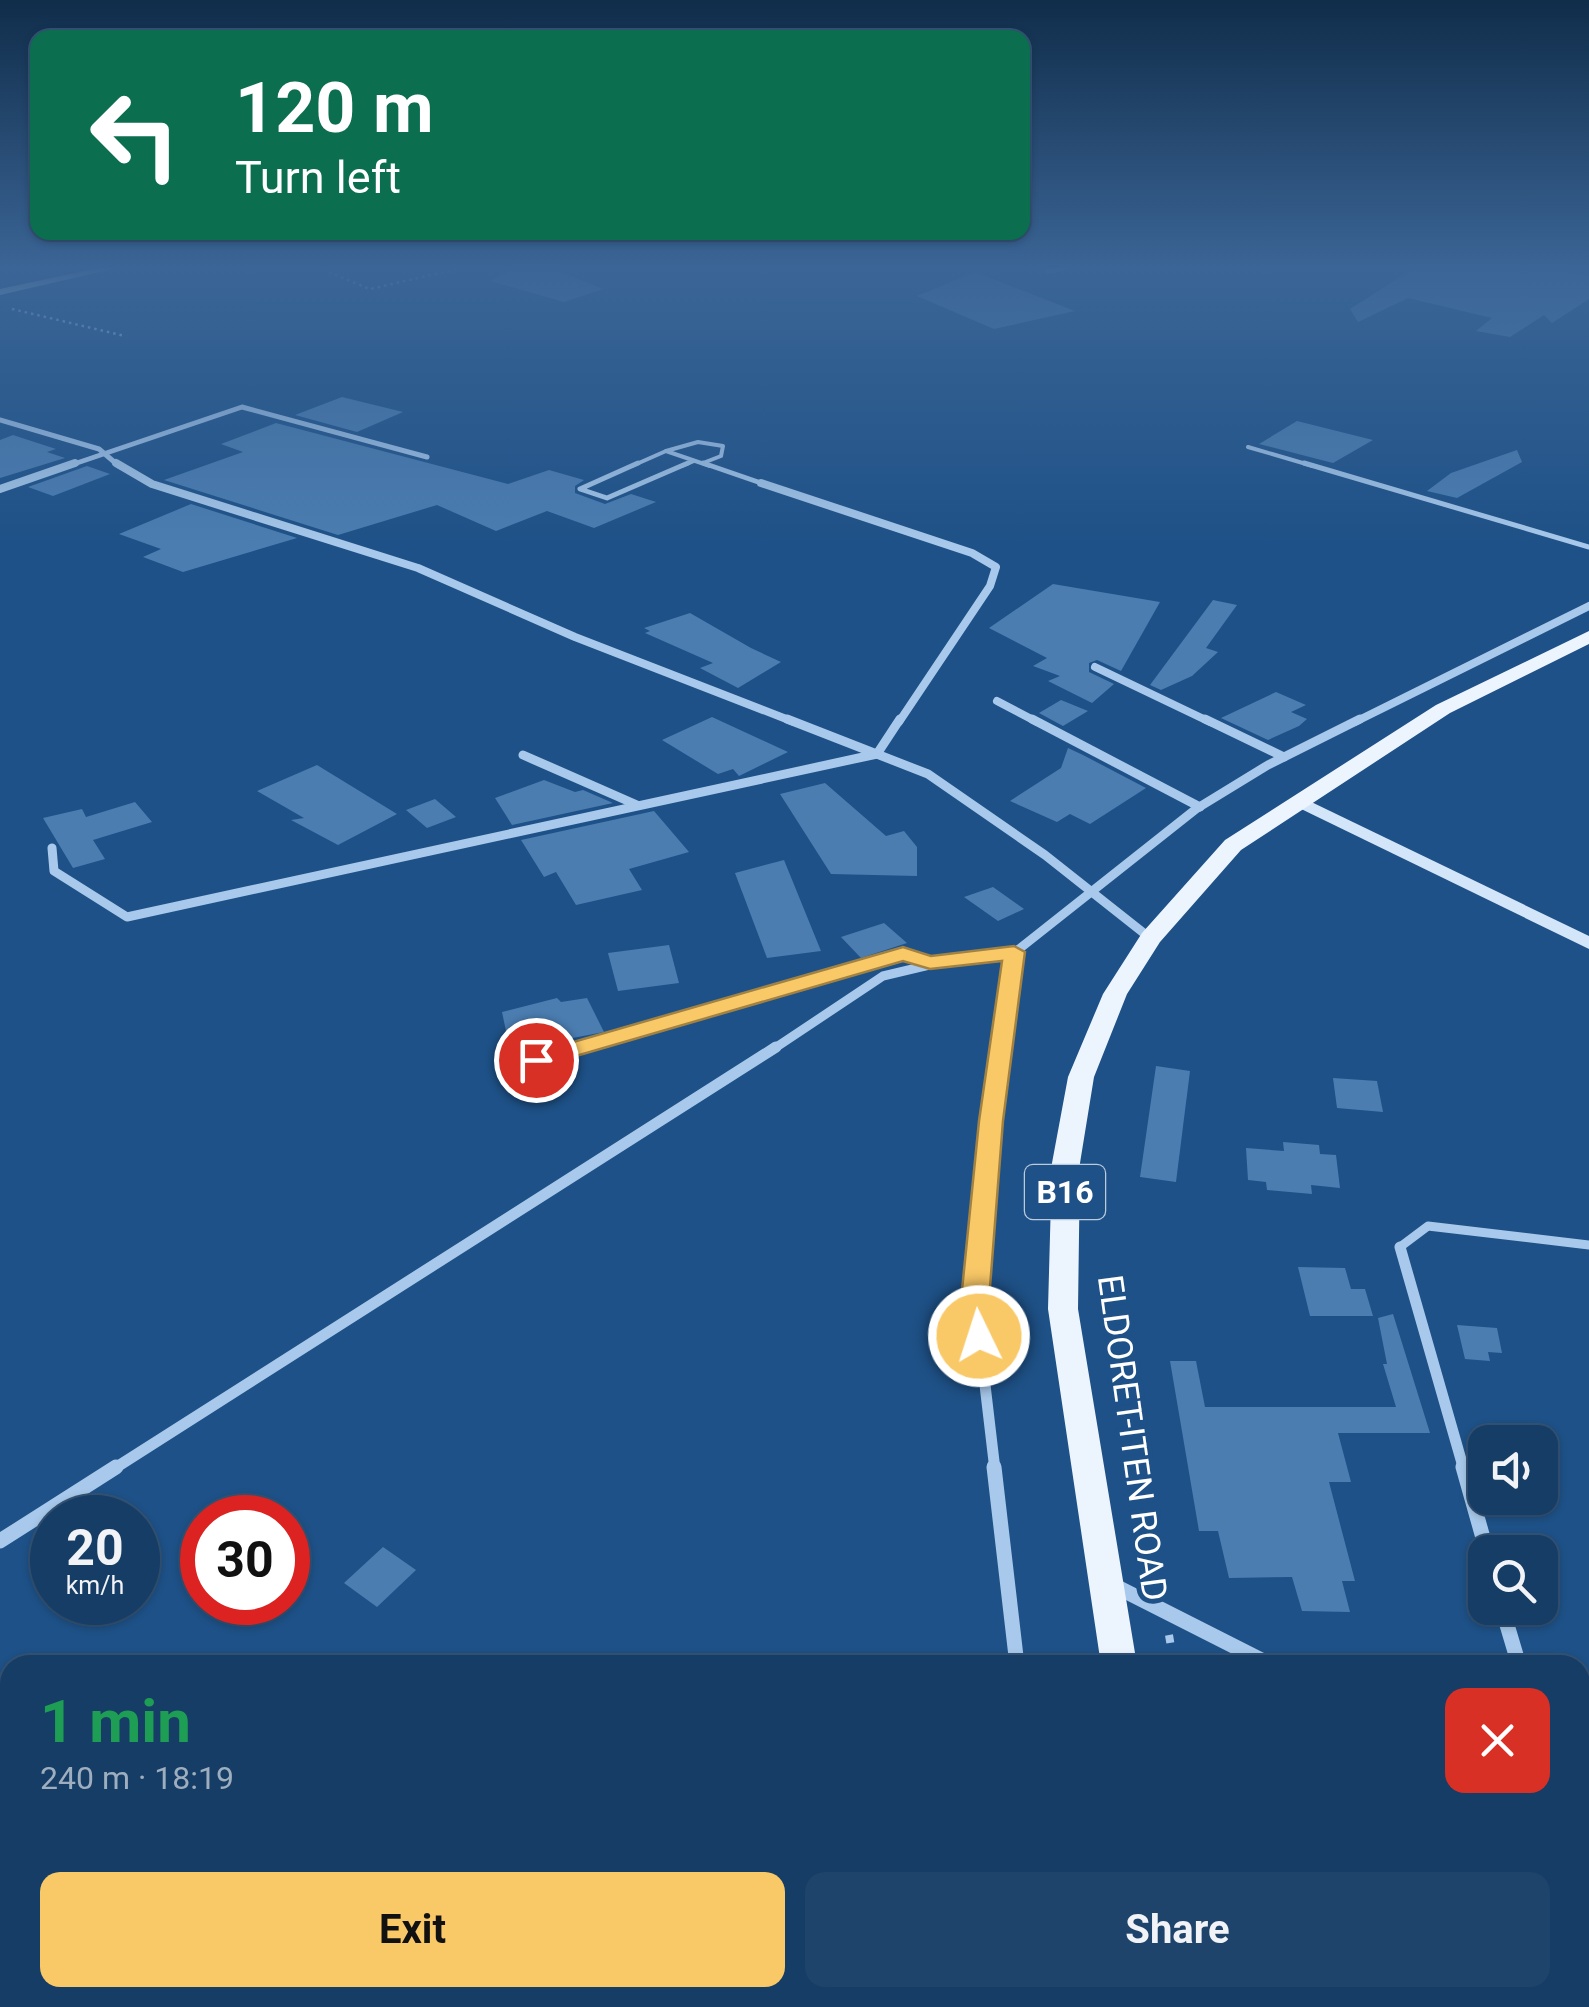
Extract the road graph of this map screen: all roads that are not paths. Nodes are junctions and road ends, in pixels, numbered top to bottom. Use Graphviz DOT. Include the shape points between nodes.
graph roads {
  1 [pos="0,420"];
  2 [pos="1248,447"];
  3 [pos="666,451"];
  4 [pos="106,452"];
  5 [pos="427,458"];
  6 [pos="694,461"];
  7 [pos="702,464"];
  8 [pos="761,483"];
  9 [pos="0,489"];
  10 [pos="1589,547"];
  11 [pos="1589,606"];
  12 [pos="1589,637"];
  13 [pos="1095,667"];
  14 [pos="997,701"];
  15 [pos="877,754"];
  16 [pos="523,755"];
  17 [pos="1284,757"];
  18 [pos="1301,802"];
  19 [pos="639,806"];
  20 [pos="1200,807"];
  21 [pos="52,848"];
  22 [pos="1091,894"];
  23 [pos="1150,938"];
  24 [pos="1589,943"];
  25 [pos="1014,952"];
  26 [pos="930,963"];
  27 [pos="536,1060"];
  28 [pos="1589,1245"];
  29 [pos="1400,1247"];
  30 [pos="1482,1535"];
  31 [pos="0,1541"];
  32 [pos="1105,1580"];
  33 [pos="1507,1625"];
  34 [pos="1016,1655"];
  35 [pos="1117,1655"];
  36 [pos="1251,1655"];
  37 [pos="1516,1655"];
  1 -- 4 [label="street"];
  2 -- 10 [label="lane"];
  3 -- 6 [label="lane"];
  3 -- 6 [label="lane" via="580,488 607,498"];
  3 -- 7 [label="lane" via="698,442 723,446 721,456"];
  4 -- 5 [label="street" via="242,407"];
  4 -- 9 [label="street"];
  4 -- 15 [label="street" via="138,479 418,568"];
  6 -- 7 [label="lane"];
  7 -- 8 [label="lane"];
  8 -- 15 [label="street" via="972,553 996,567 990,586"];
  11 -- 17 [label="street"];
  12 -- 18 [label="main road, ELDORET-ITEN ROAD / B16" via="1443,709"];
  13 -- 17 [label="street"];
  14 -- 20 [label="street"];
  15 -- 19 [label="street"];
  15 -- 22 [label="street" via="967,798"];
  16 -- 19 [label="street"];
  17 -- 20 [label="street"];
  18 -- 23 [label="main road, ELDORET-ITEN ROAD / B16" via="1233,845"];
  18 -- 24 [label="main road"];
  19 -- 21 [label="street" via="126,918 54,871"];
  20 -- 22 [label="street"];
  22 -- 23 [label="street"];
  22 -- 25 [label="street"];
  23 -- 32 [label="main road, ELDORET-ITEN ROAD / B16" via="1115,994 1080,1078 1066,1164 1063,1309"];
  25 -- 26 [label="street"];
  25 -- 34 [label="street" via="998,1049 975,1300"];
  26 -- 27 [label="street" via="903,954"];
  26 -- 31 [label="street" via="883,976"];
  28 -- 29 [label="lane" via="1428,1226"];
  29 -- 30 [label="street"];
  32 -- 35 [label="main road, ELDORET-ITEN ROAD / B16"];
  32 -- 36 [label="street"];
  33 -- 37 [label="street"];
}
